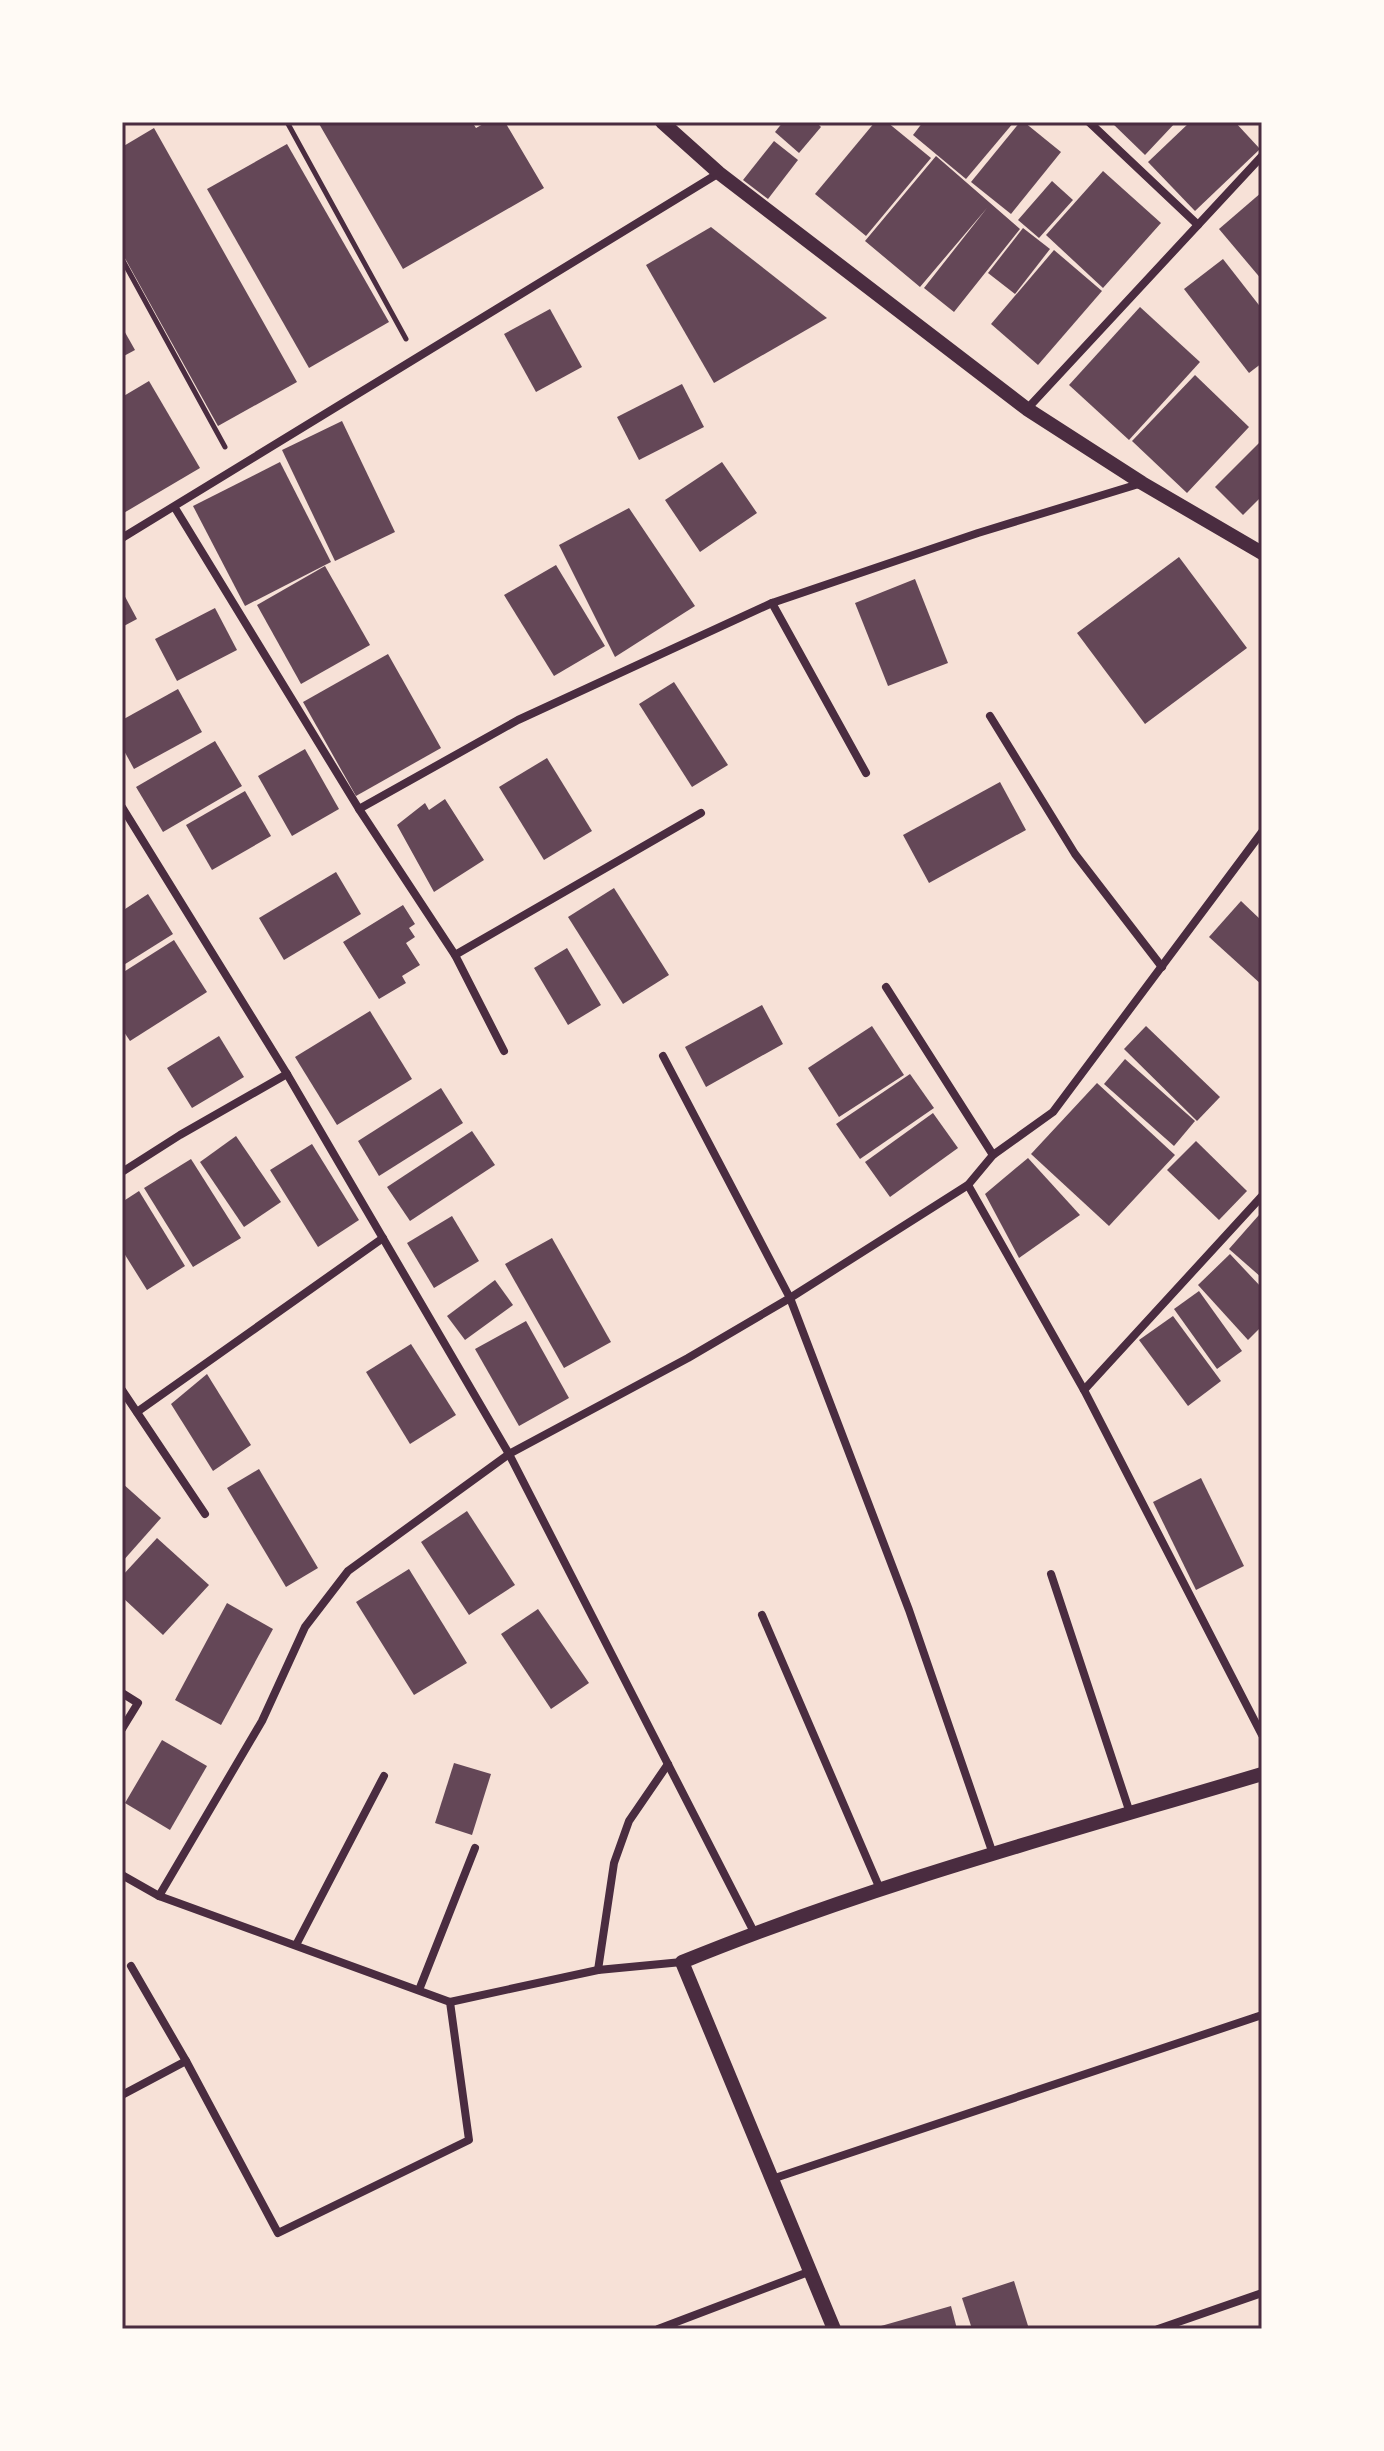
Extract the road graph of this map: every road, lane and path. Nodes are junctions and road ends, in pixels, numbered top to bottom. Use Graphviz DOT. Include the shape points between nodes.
graph roads {
  1 [pos="287,122"];
  2 [pos="662,122"];
  3 [pos="1089,122"];
  4 [pos="1262,156"];
  5 [pos="719,173"];
  6 [pos="1198,225"];
  7 [pos="122,259"];
  8 [pos="417,359"];
  9 [pos="1027,409"];
  10 [pos="238,469"];
  11 [pos="1142,483"];
  12 [pos="175,508"];
  13 [pos="122,538"];
  14 [pos="1262,553"];
  15 [pos="772,603"];
  16 [pos="990,716"];
  17 [pos="866,773"];
  18 [pos="122,807"];
  19 [pos="359,809"];
  20 [pos="701,813"];
  21 [pos="1262,832"];
  22 [pos="455,955"];
  23 [pos="1162,967"];
  24 [pos="886,987"];
  25 [pos="504,1051"];
  26 [pos="663,1056"];
  27 [pos="287,1074"];
  28 [pos="993,1155"];
  29 [pos="122,1172"];
  30 [pos="968,1185"];
  31 [pos="1262,1196"];
  32 [pos="383,1238"];
  33 [pos="790,1298"];
  34 [pos="122,1390"];
  35 [pos="1084,1390"];
  36 [pos="137,1412"];
  37 [pos="509,1454"];
  38 [pos="205,1514"];
  39 [pos="1051,1574"];
  40 [pos="762,1615"];
  41 [pos="122,1693"];
  42 [pos="122,1729"];
  43 [pos="1262,1735"];
  44 [pos="668,1764"];
  45 [pos="1262,1774"];
  46 [pos="384,1776"];
  47 [pos="1130,1813"];
  48 [pos="475,1848"];
  49 [pos="993,1854"];
  50 [pos="122,1875"];
  51 [pos="880,1889"];
  52 [pos="159,1896"];
  53 [pos="754,1932"];
  54 [pos="296,1945"];
  55 [pos="682,1962"];
  56 [pos="131,1966"];
  57 [pos="598,1970"];
  58 [pos="419,1990"];
  59 [pos="450,2002"];
  60 [pos="1262,2015"];
  61 [pos="186,2061"];
  62 [pos="122,2095"];
  63 [pos="772,2179"];
  64 [pos="811,2271"];
  65 [pos="1262,2293"];
  66 [pos="658,2329"];
  67 [pos="834,2329"];
  68 [pos="1158,2329"];
  1 -- 8 [label="path"];
  2 -- 5 [label="street"];
  3 -- 6 [label="street"];
  4 -- 6 [label="street"];
  5 -- 8 [label="street"];
  5 -- 9 [label="street"];
  6 -- 9 [label="street"];
  7 -- 10 [label="path"];
  8 -- 10 [label="street"];
  9 -- 11 [label="street"];
  10 -- 12 [label="street"];
  11 -- 14 [label="street"];
  11 -- 15 [label="street"];
  12 -- 13 [label="street"];
  12 -- 19 [label="street"];
  15 -- 17 [label="street"];
  15 -- 19 [label="street" via="518,720"];
  16 -- 23 [label="street" via="1075,854"];
  18 -- 27 [label="street"];
  19 -- 22 [label="street"];
  20 -- 22 [label="street"];
  21 -- 23 [label="street"];
  22 -- 25 [label="street"];
  23 -- 28 [label="street" via="1053,1112"];
  24 -- 28 [label="street"];
  26 -- 33 [label="street"];
  27 -- 29 [label="street"];
  27 -- 32 [label="street"];
  28 -- 30 [label="street"];
  30 -- 33 [label="street"];
  30 -- 35 [label="street"];
  31 -- 35 [label="street"];
  32 -- 36 [label="street"];
  32 -- 37 [label="street"];
  33 -- 37 [label="street"];
  33 -- 49 [label="street" via="909,1610"];
  34 -- 36 [label="street"];
  35 -- 43 [label="street"];
  36 -- 38 [label="street"];
  37 -- 44 [label="street"];
  37 -- 52 [label="street" via="348,1571 305,1627 262,1721"];
  39 -- 47 [label="street"];
  40 -- 51 [label="street"];
  41 -- 42 [label="street" via="138,1703"];
  44 -- 53 [label="street"];
  44 -- 57 [label="street" via="629,1821 614,1863"];
  45 -- 47 [label="street"];
  46 -- 54 [label="street"];
  47 -- 49 [label="street"];
  48 -- 58 [label="street"];
  49 -- 51 [label="street"];
  50 -- 52 [label="street"];
  51 -- 53 [label="street"];
  52 -- 54 [label="street"];
  53 -- 55 [label="street"];
  54 -- 58 [label="street"];
  55 -- 57 [label="street"];
  55 -- 63 [label="street"];
  56 -- 61 [label="street"];
  57 -- 59 [label="street"];
  58 -- 59 [label="street"];
  59 -- 61 [label="street" via="469,2140 278,2233"];
  60 -- 63 [label="street"];
  61 -- 62 [label="street"];
  63 -- 64 [label="street"];
  64 -- 66 [label="street"];
  64 -- 67 [label="street"];
  65 -- 68 [label="street"];
}
